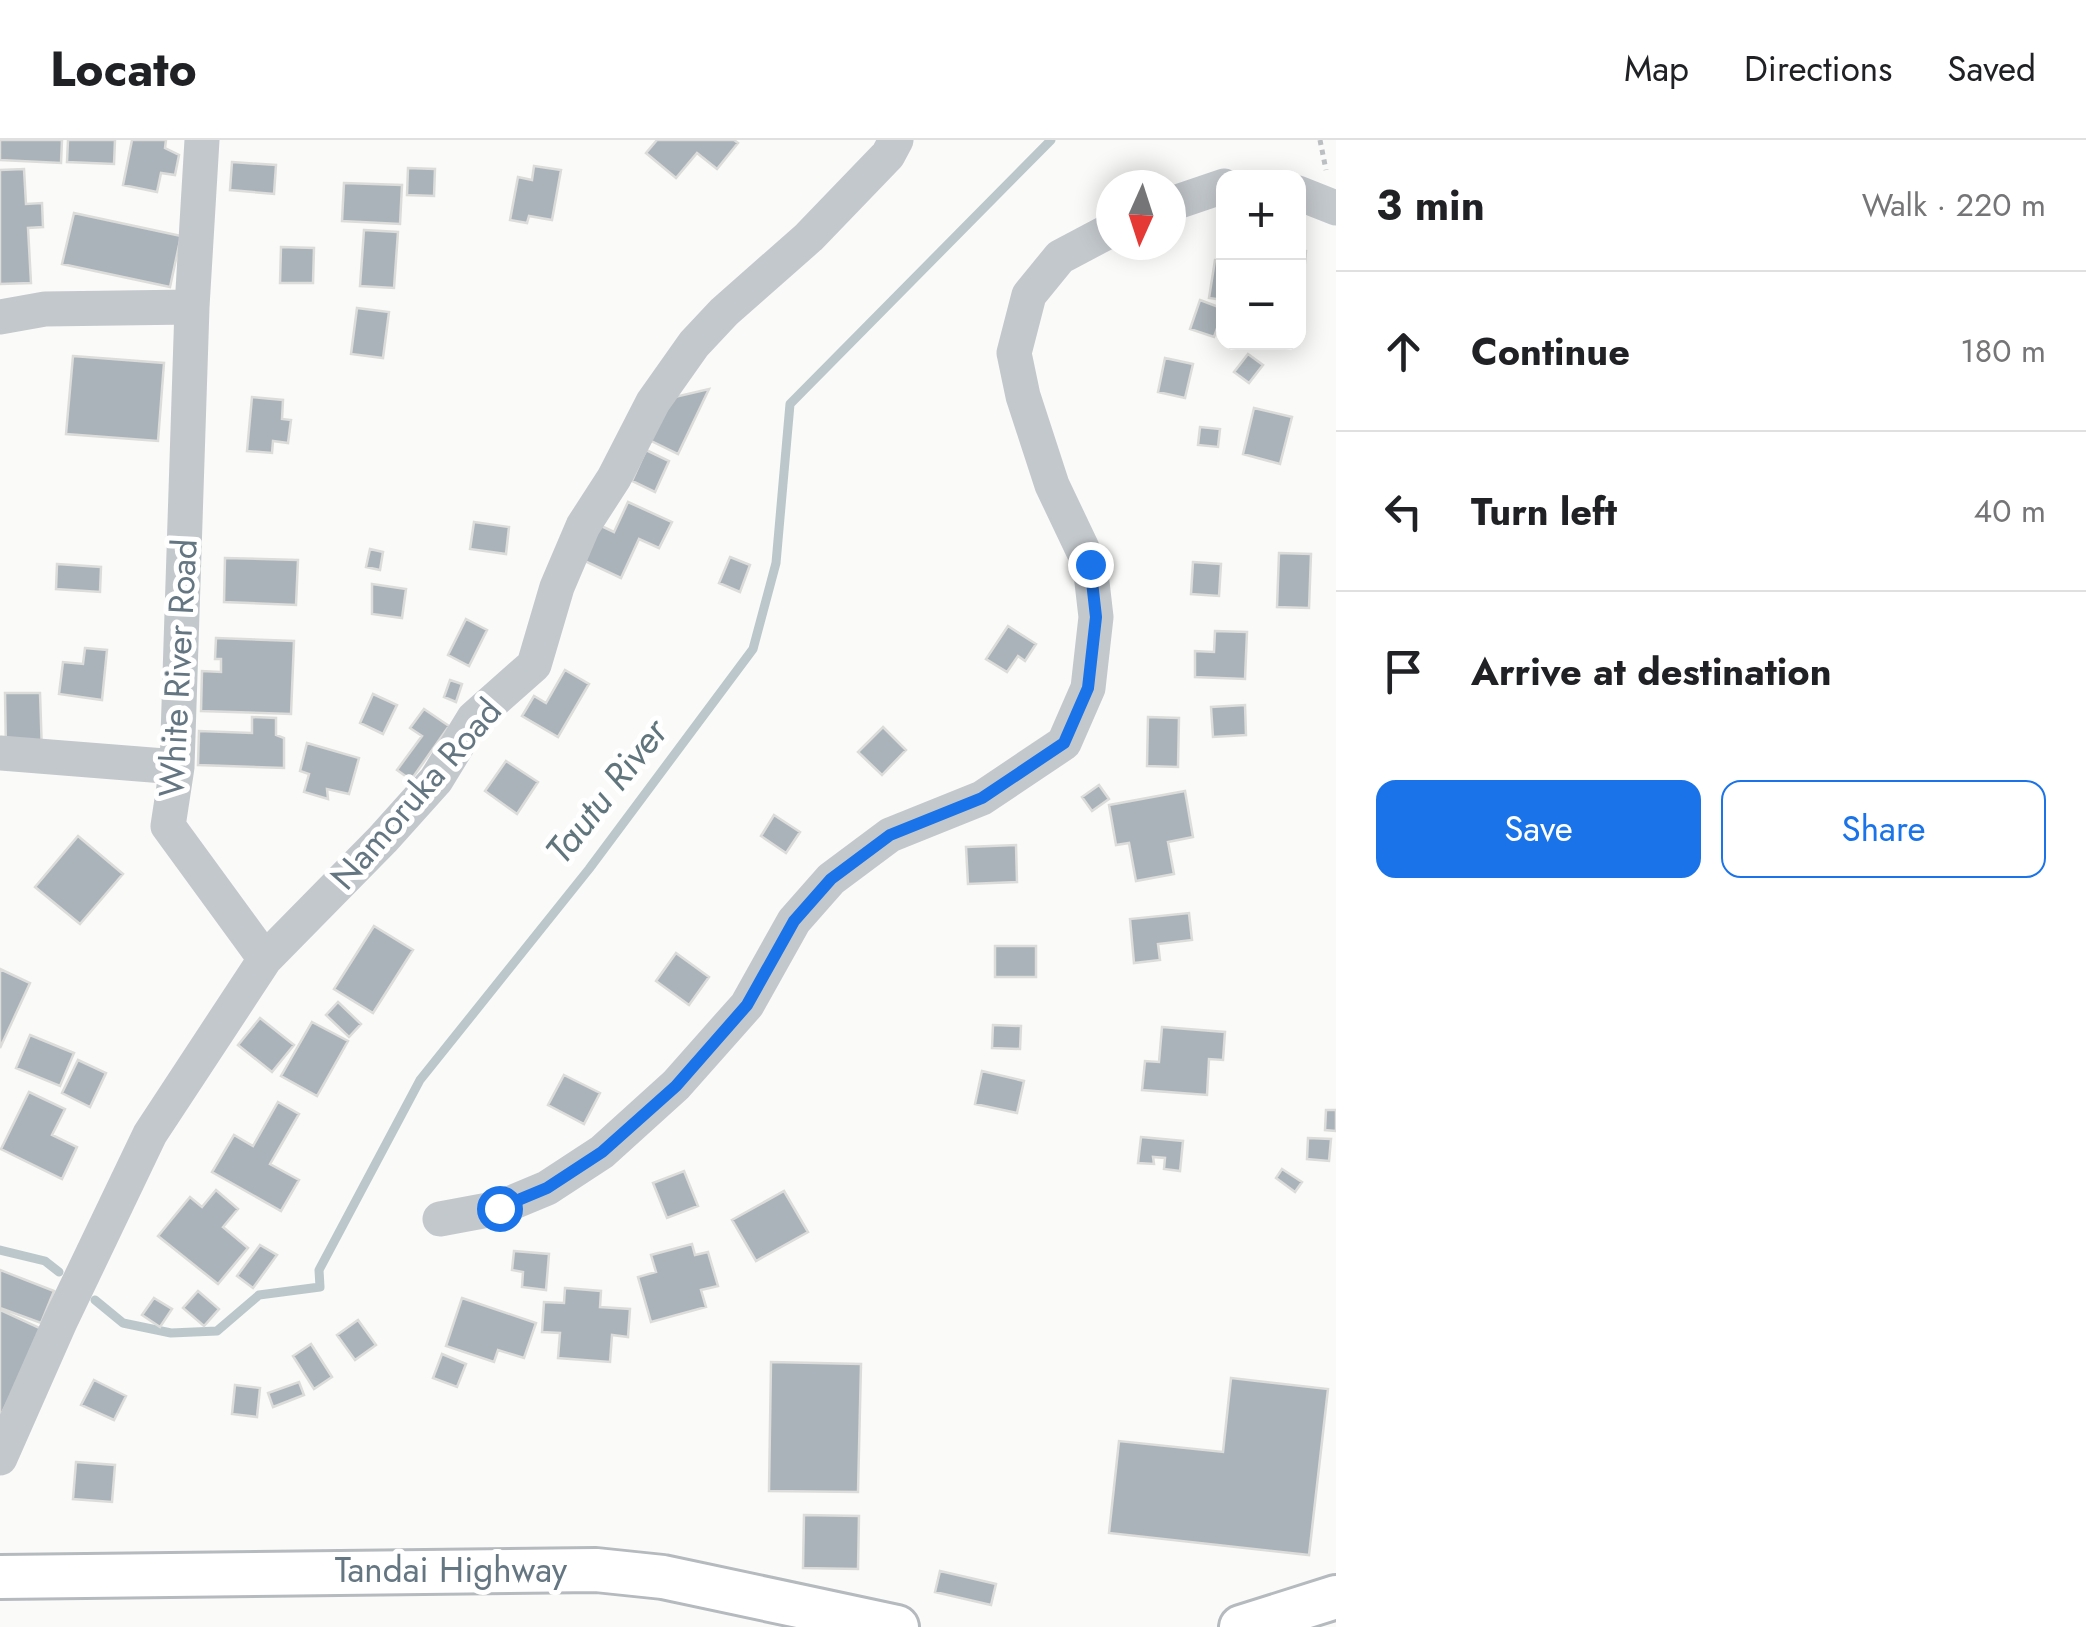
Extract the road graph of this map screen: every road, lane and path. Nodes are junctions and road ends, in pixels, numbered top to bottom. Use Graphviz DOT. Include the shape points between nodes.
graph roads {
  1 [pos="202,140"];
  2 [pos="896,140"];
  3 [pos="1216,189"];
  4 [pos="1306,196"];
  5 [pos="1186,199"];
  6 [pos="1336,208"];
  7 [pos="1096,238"];
  8 [pos="192,307"];
  9 [pos="0,317"];
  10 [pos="0,753"];
  11 [pos="177,767"];
  12 [pos="264,959"];
  13 [pos="440,1219"];
  14 [pos="0,1458"];
  15 [pos="0,1577"];
  16 [pos="1336,1597"];
  17 [pos="897,1627"];
  18 [pos="1241,1627"];
  1 -- 8 [label="street, White River Road"];
  2 -- 12 [label="street, Namoruka Road" via="809,237 694,344 583,526 534,665 474,718 436,780"];
  3 -- 5 [label="street"];
  4 -- 6 [label="street"];
  7 -- 13 [label="street" via="1060,257 1029,295 1014,353 1052,485 1090,564 1096,617 1088,688 1064,743 982,798 890,835 831,879 794,921 747,1005 676,1086 602,1152 547,1188 499,1208"];
  8 -- 9 [label="street" via="46,309"];
  8 -- 11 [label="street, White River Road"];
  10 -- 11 [label="street"];
  11 -- 12 [label="street, White River Road" via="168,826"];
  12 -- 14 [label="street" via="150,1134"];
  15 -- 17 [label="main road, Tandai Highway" via="596,1570"];
  16 -- 18 [label="main road"];
}
